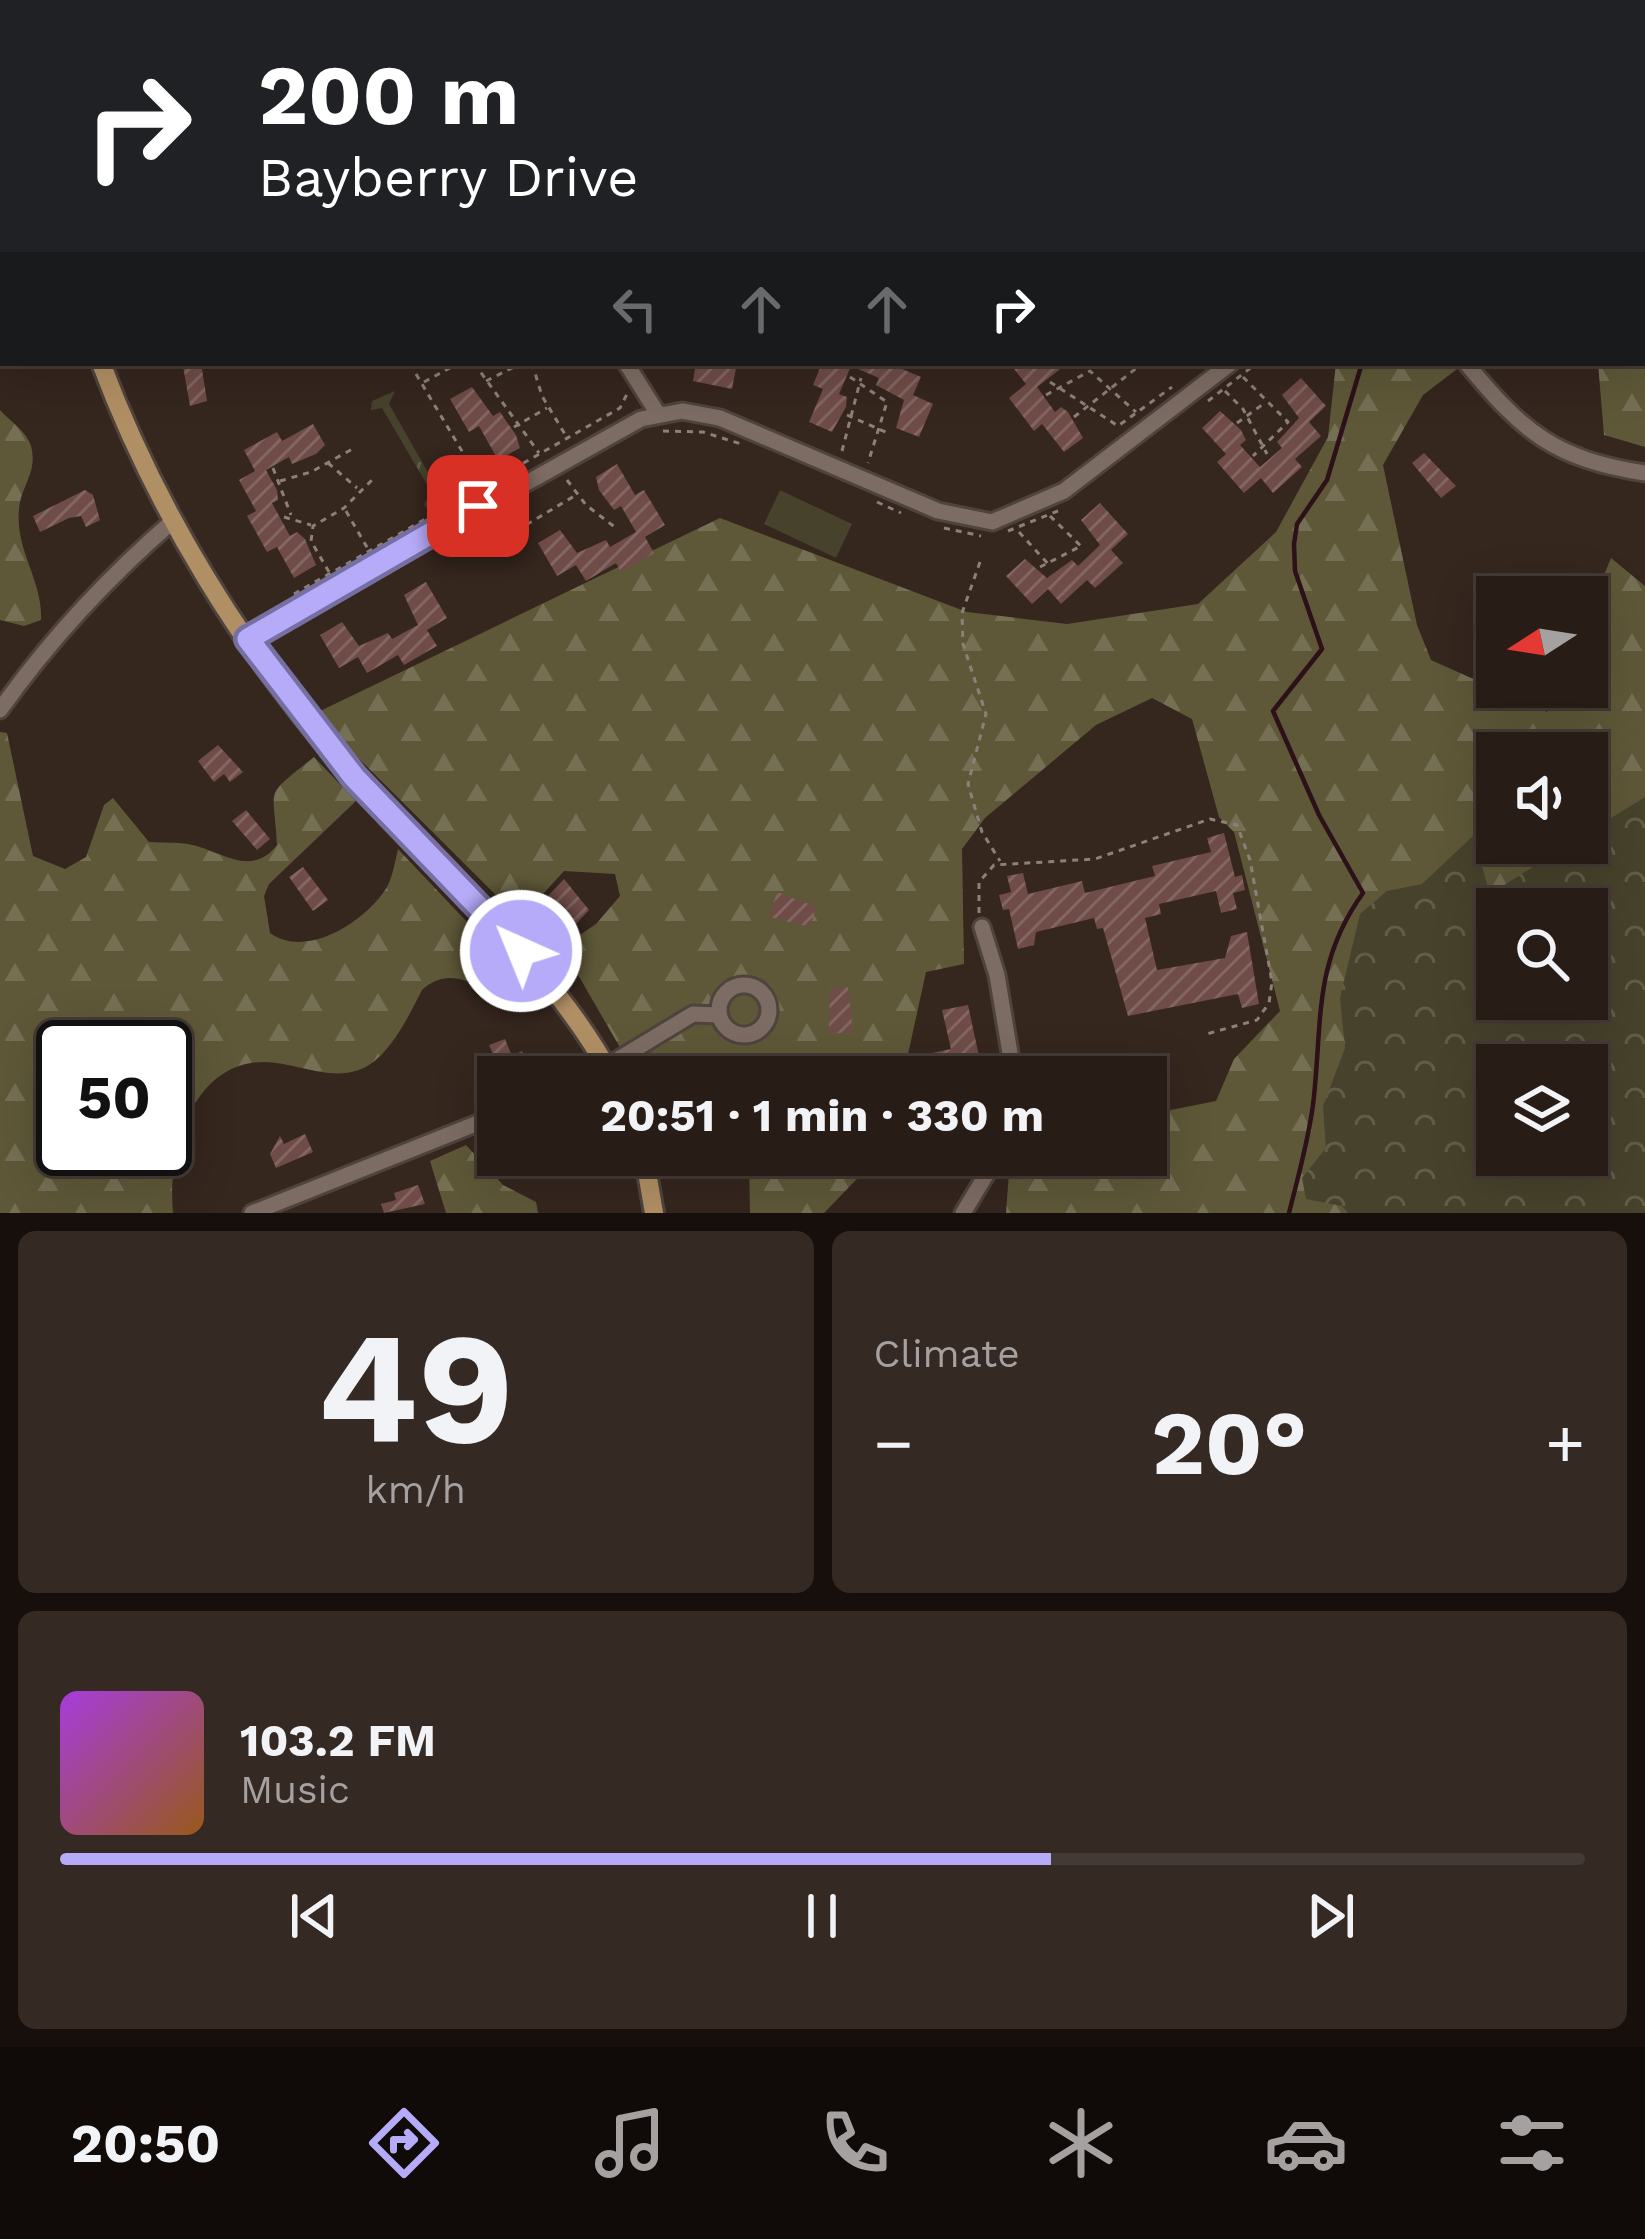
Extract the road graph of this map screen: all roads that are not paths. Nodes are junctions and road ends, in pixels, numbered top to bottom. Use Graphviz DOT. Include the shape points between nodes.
graph roads {
  1 [pos="102,366"];
  2 [pos="628,366"];
  3 [pos="1469,366"];
  4 [pos="1236,369"];
  5 [pos="658,414"];
  6 [pos="1645,472"];
  7 [pos="174,520"];
  8 [pos="248,639"];
  9 [pos="0,710"];
  10 [pos="982,927"];
  11 [pos="719,1015"];
  12 [pos="598,1056"];
  13 [pos="634,1056"];
  14 [pos="1011,1056"];
  15 [pos="477,1123"];
  16 [pos="648,1176"];
  17 [pos="985,1176"];
  18 [pos="252,1213"];
  19 [pos="654,1213"];
  20 [pos="963,1213"];
  1 -- 7 [label="main road"];
  2 -- 5 [label="street"];
  3 -- 6 [label="street" via="1548,447"];
  4 -- 5 [label="street" via="1064,490 992,521 938,511 727,420"];
  5 -- 8 [label="street" via="608,433"];
  7 -- 8 [label="main road"];
  7 -- 9 [label="street" via="53,638"];
  8 -- 12 [label="main road" via="354,777 521,951"];
  10 -- 14 [label="street"];
  11 -- 13 [label="street" via="694,1014"];
  15 -- 18 [label="street"];
  16 -- 19 [label="main road"];
  17 -- 20 [label="street"];
}
